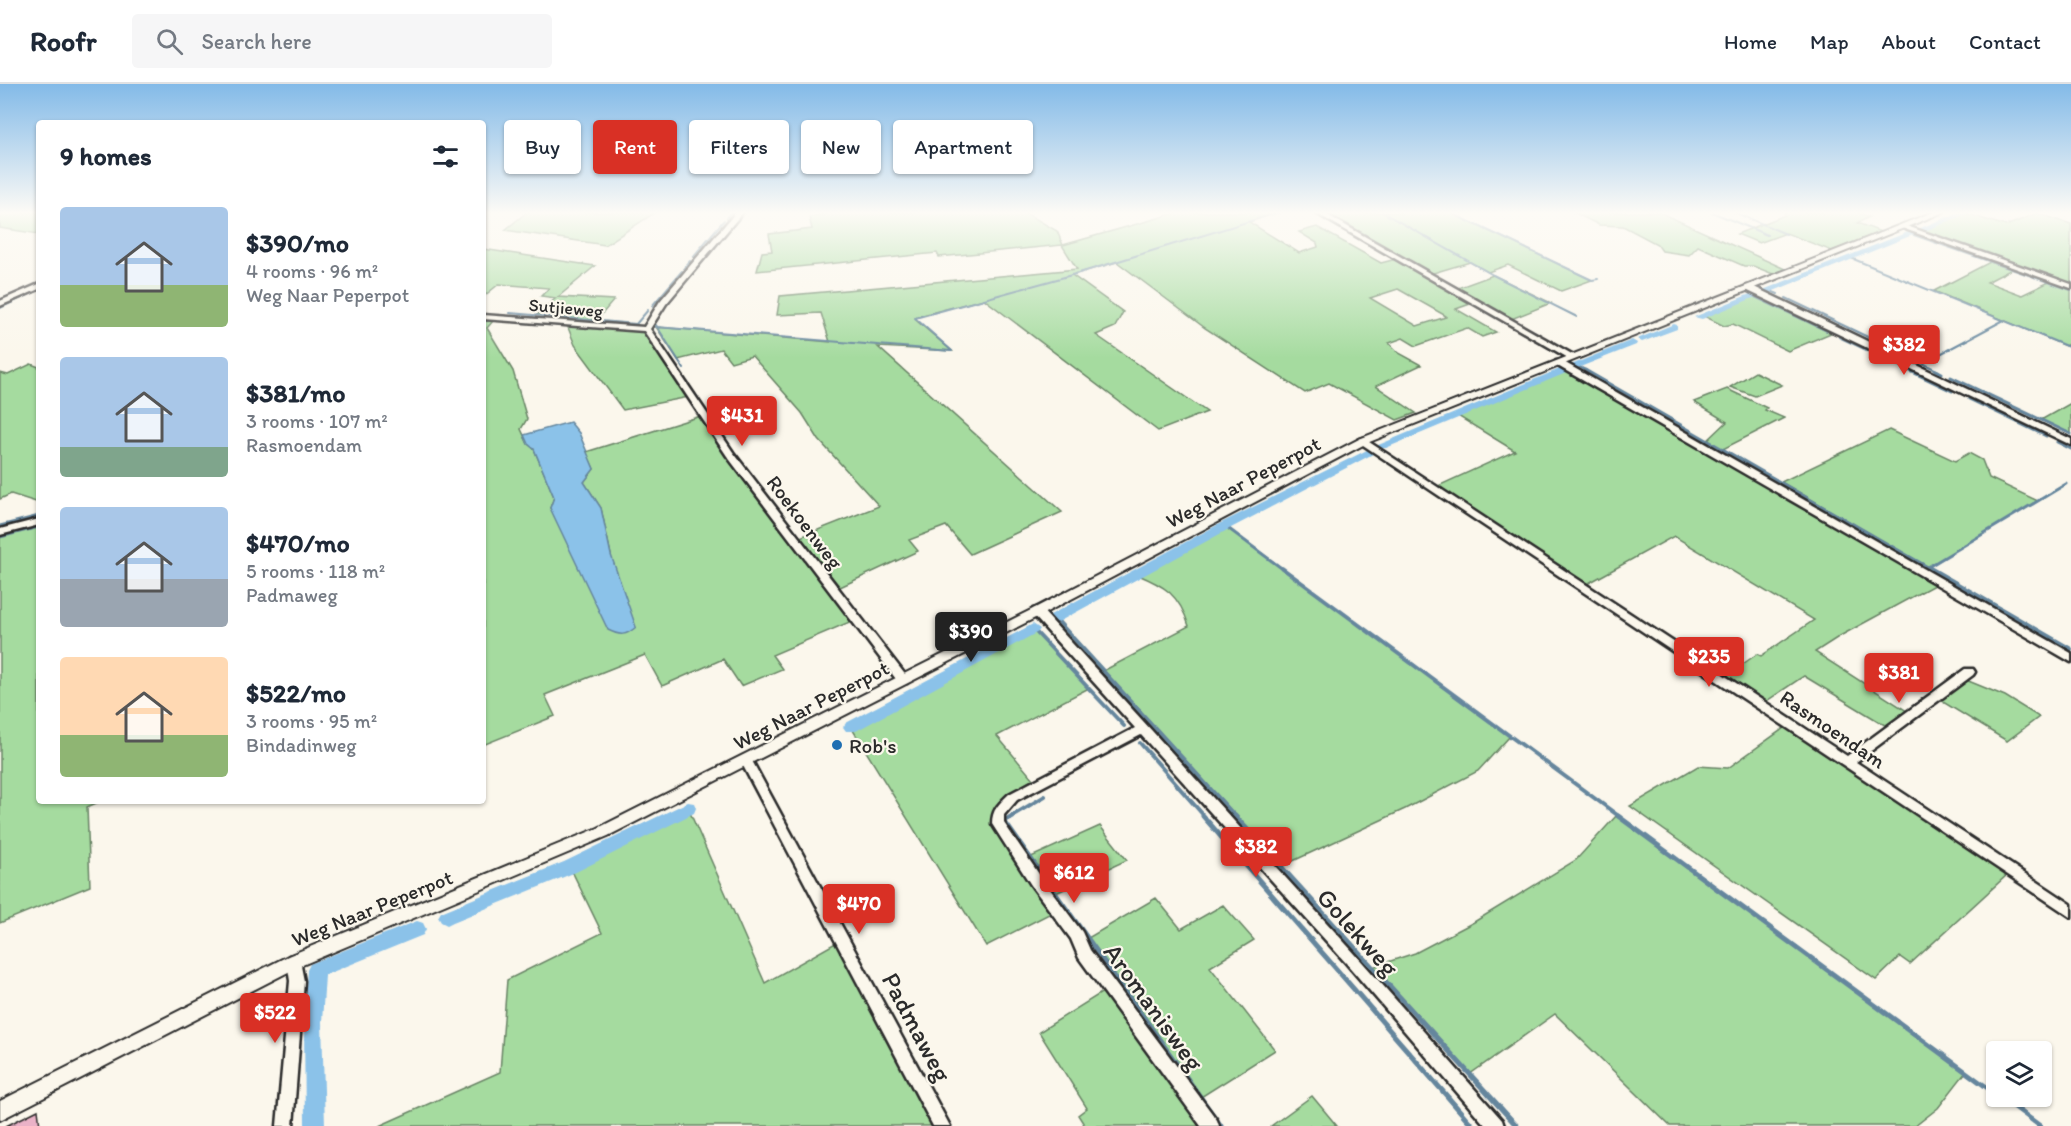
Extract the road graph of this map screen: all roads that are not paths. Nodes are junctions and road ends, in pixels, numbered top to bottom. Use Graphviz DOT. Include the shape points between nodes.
graph roads {
  1 [pos="699,261"];
  2 [pos="1403,261"];
  3 [pos="1819,261"];
  4 [pos="1999,261"];
  5 [pos="2071,286"];
  6 [pos="36,287"];
  7 [pos="1749,288"];
  8 [pos="0,304"];
  9 [pos="486,317"];
  10 [pos="646,329"];
  11 [pos="1573,357"];
  12 [pos="1559,363"];
  13 [pos="1363,441"];
  14 [pos="2071,442"];
  15 [pos="36,523"];
  16 [pos="0,532"];
  17 [pos="1037,612"];
  18 [pos="2071,658"];
  19 [pos="1969,672"];
  20 [pos="903,680"];
  21 [pos="1142,729"];
  22 [pos="746,760"];
  23 [pos="1848,762"];
  24 [pos="2071,910"];
  25 [pos="294,961"];
  26 [pos="0,1111"];
  27 [pos="285,1126"];
  28 [pos="942,1126"];
  29 [pos="1211,1126"];
  30 [pos="1497,1126"];
  1 -- 10 [label="street"];
  2 -- 11 [label="street"];
  3 -- 7 [label="street, Weg Naar Peperpot"];
  4 -- 5 [label="street"];
  6 -- 8 [label="street"];
  7 -- 11 [label="street, Weg Naar Peperpot"];
  7 -- 14 [label="street"];
  9 -- 10 [label="street, Sutjieweg"];
  10 -- 20 [label="street, Roekoenweg" via="730,454"];
  11 -- 12 [label="street, Weg Naar Peperpot"];
  12 -- 13 [label="street, Weg Naar Peperpot"];
  12 -- 18 [label="street"];
  13 -- 17 [label="street, Weg Naar Peperpot"];
  13 -- 23 [label="street, Rasmoendam"];
  15 -- 16 [label="street"];
  17 -- 20 [label="street, Weg Naar Peperpot"];
  17 -- 21 [label="street, Golekweg"];
  19 -- 23 [label="street"];
  20 -- 22 [label="street, Weg Naar Peperpot"];
  21 -- 29 [label="street, Aromanisweg" via="1013,797 998,814 998,824 1077,936 1084,954"];
  21 -- 30 [label="street, Golekweg"];
  22 -- 25 [label="street, Weg Naar Peperpot" via="593,837"];
  22 -- 28 [label="street, Padmaweg"];
  23 -- 24 [label="street, Rasmoendam"];
  25 -- 26 [label="street, Weg Naar Peperpot"];
  25 -- 27 [label="street" via="297,981"];
}
